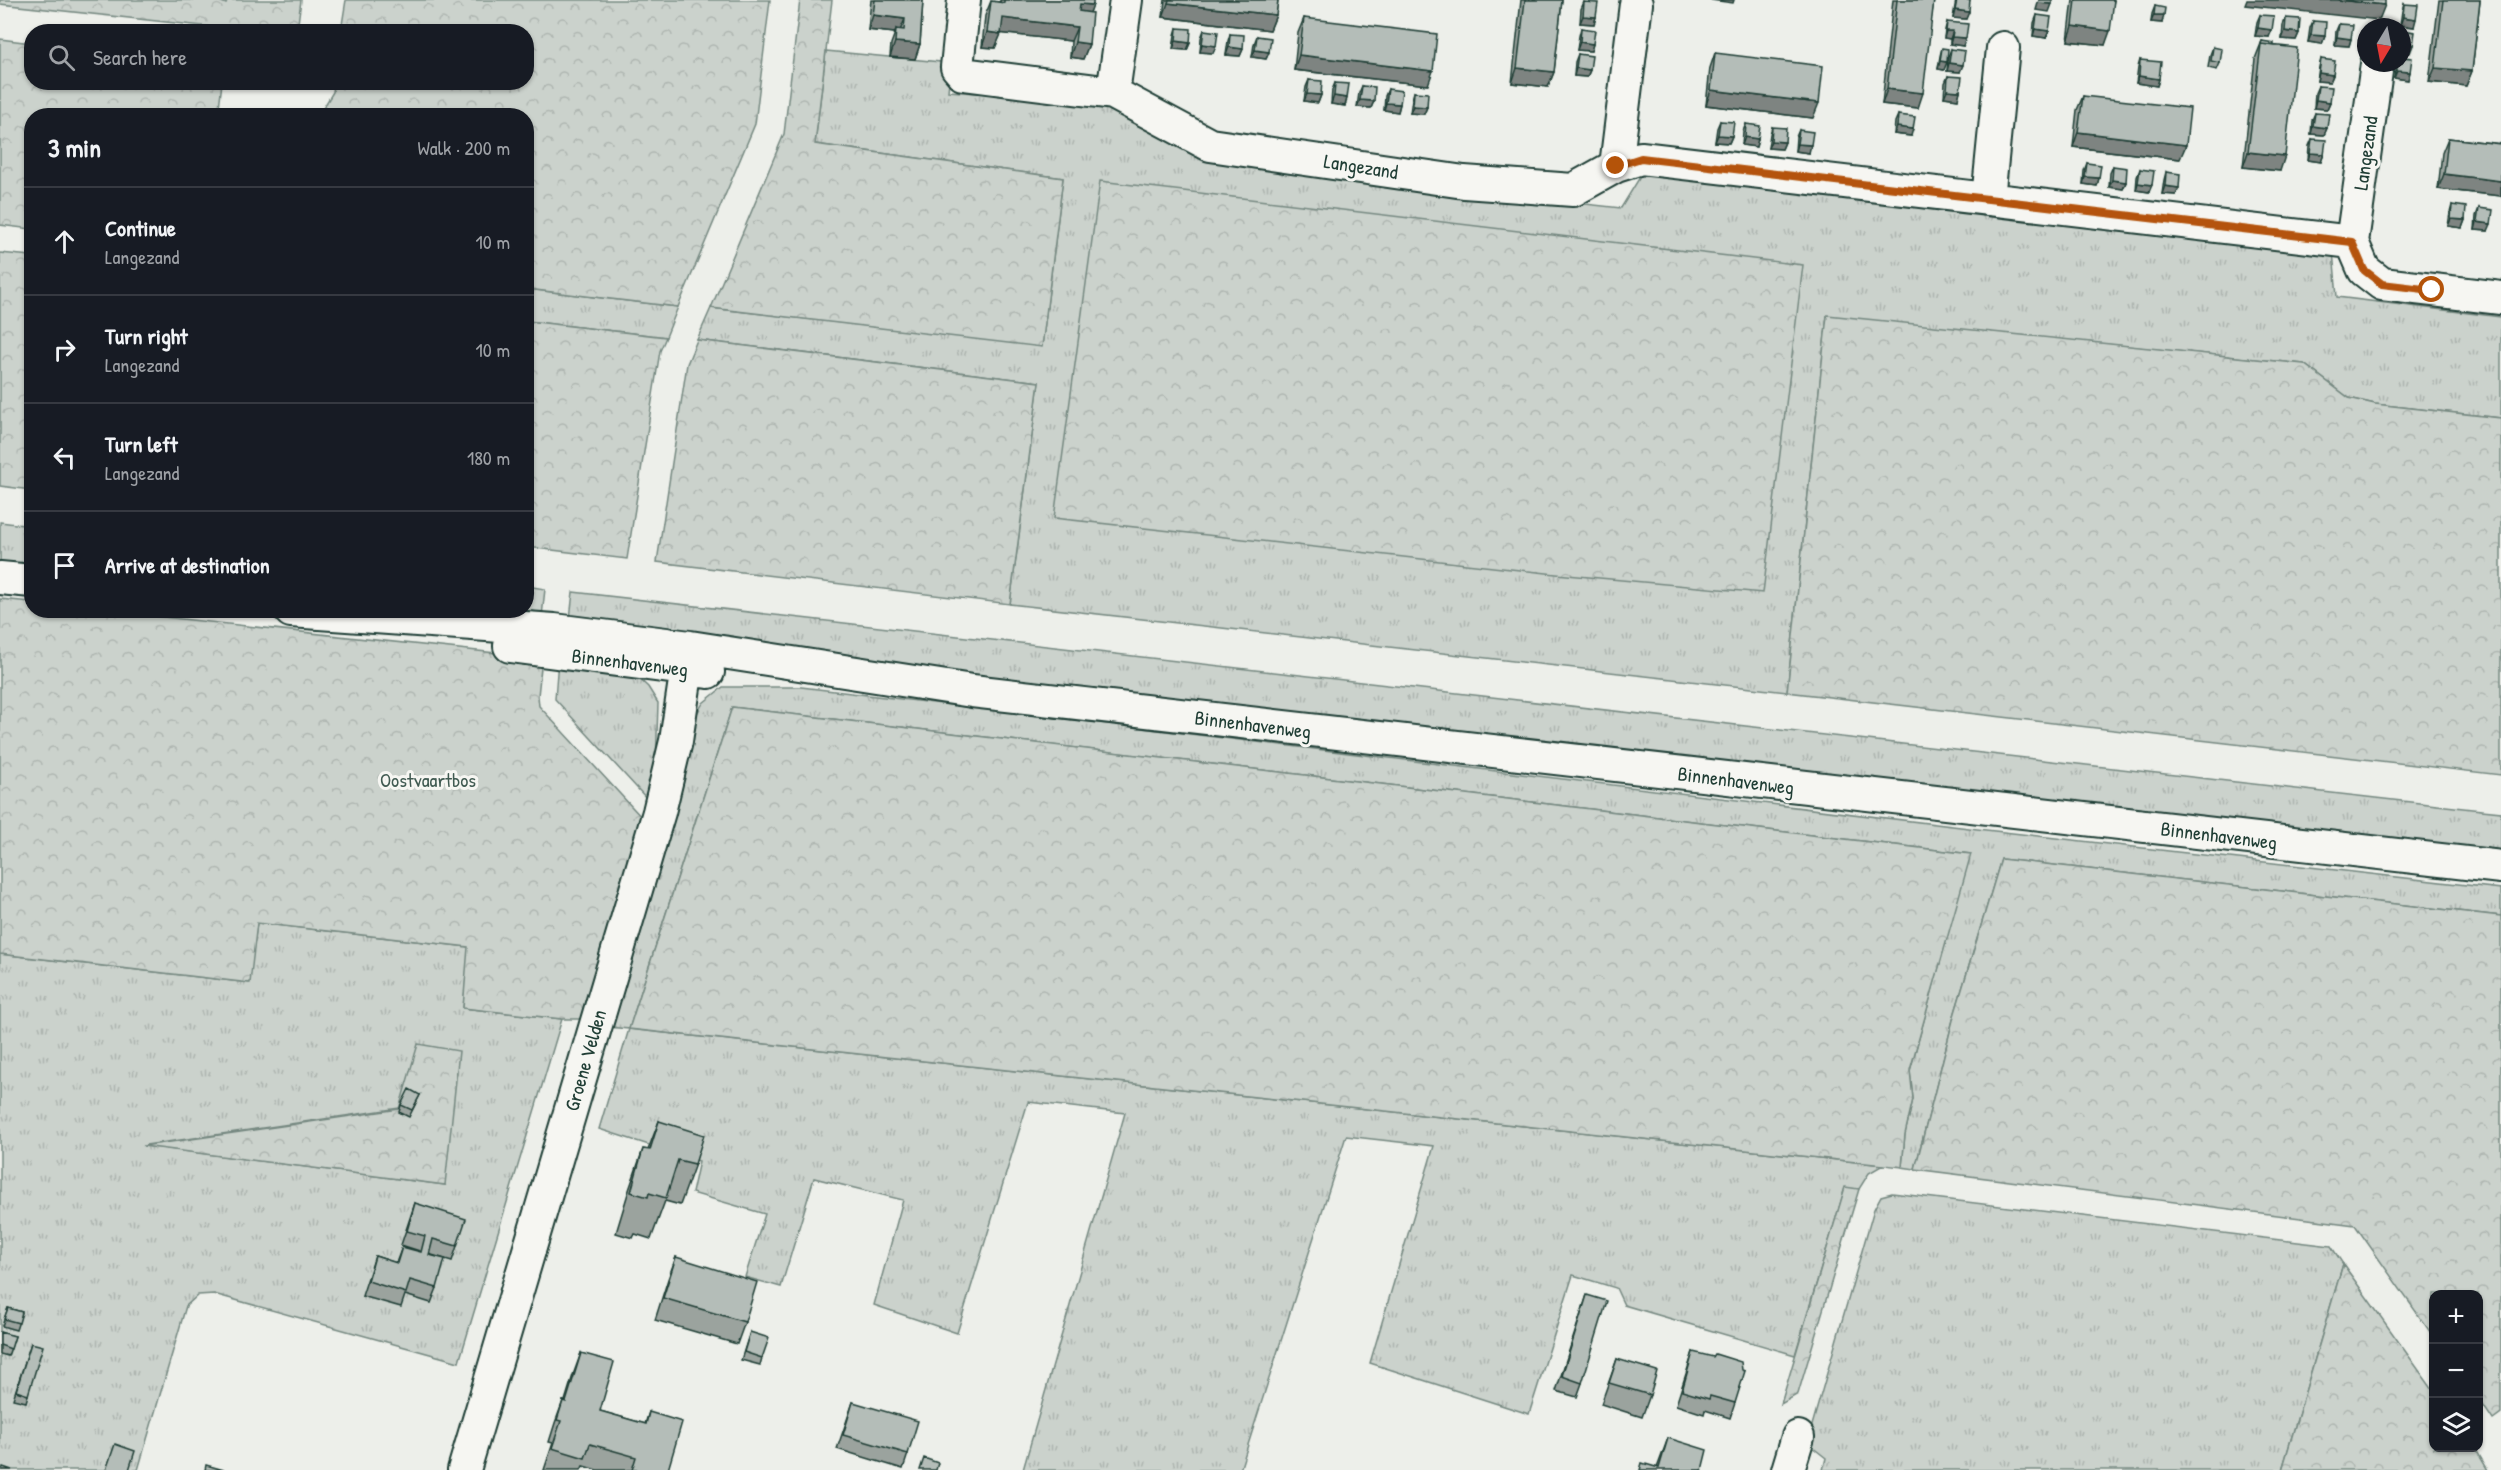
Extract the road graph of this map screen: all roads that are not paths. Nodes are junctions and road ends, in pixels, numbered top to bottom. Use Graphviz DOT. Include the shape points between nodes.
graph roads {
  1 [pos="964,0"];
  2 [pos="1126,0"];
  3 [pos="1636,4"];
  4 [pos="2003,48"];
  5 [pos="2376,72"];
  6 [pos="1113,93"];
  7 [pos="1616,166"];
  8 [pos="1988,199"];
  9 [pos="2352,242"];
  10 [pos="2501,298"];
  11 [pos="0,578"];
  12 [pos="24,580"];
  13 [pos="388,618"];
  14 [pos="688,658"];
  15 [pos="2501,867"];
  16 [pos="1798,1437"];
  17 [pos="464,1470"];
  18 [pos="1788,1470"];
  1 -- 6 [label="street, Langezand" via="957,67 963,74"];
  2 -- 6 [label="street"];
  3 -- 7 [label="street"];
  4 -- 8 [label="street"];
  5 -- 9 [label="street, Langezand"];
  6 -- 7 [label="street, Langezand" via="1210,145 1464,182 1573,190"];
  7 -- 8 [label="street, Langezand" via="1641,158"];
  8 -- 9 [label="street, Langezand"];
  9 -- 10 [label="street" via="2364,270 2382,284"];
  11 -- 12 [label="street"];
  13 -- 14 [label="street, Binnenhavenweg" via="554,630"];
  14 -- 15 [label="street, Binnenhavenweg"];
  14 -- 17 [label="street, Groene Velden" via="676,741 659,812"];
  16 -- 18 [label="street"];
}
